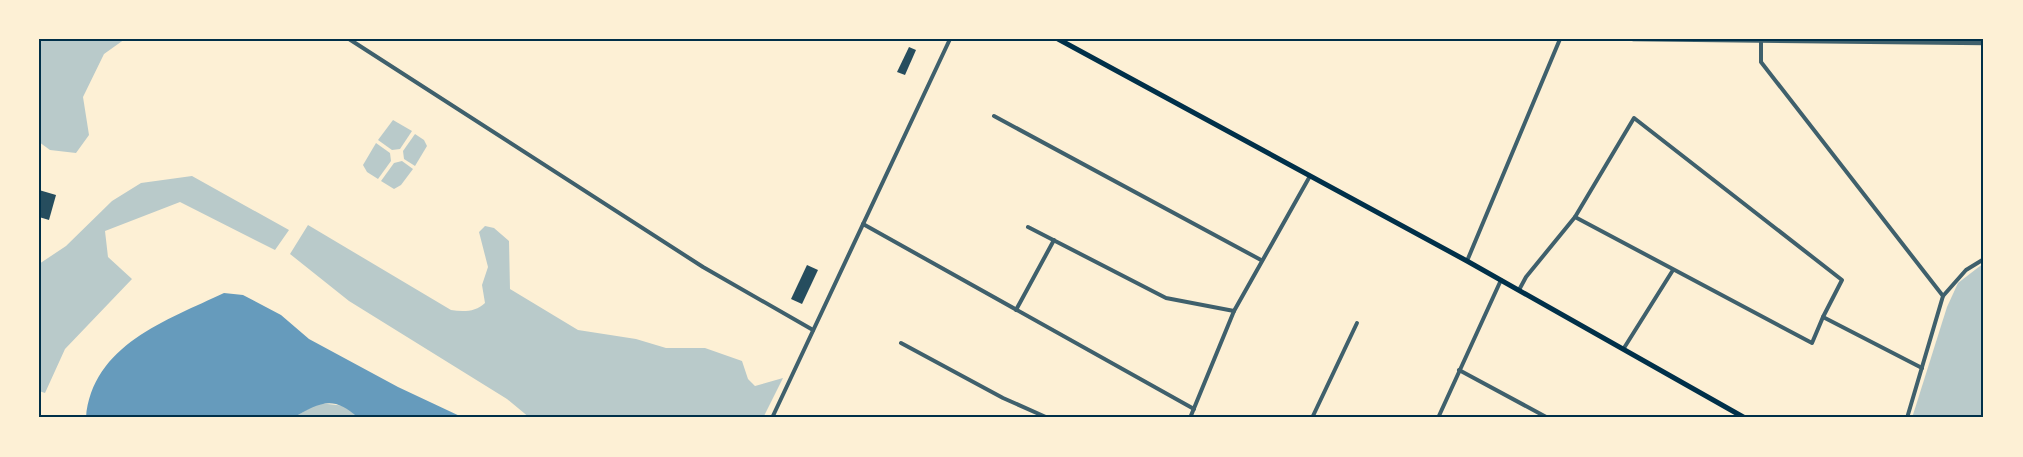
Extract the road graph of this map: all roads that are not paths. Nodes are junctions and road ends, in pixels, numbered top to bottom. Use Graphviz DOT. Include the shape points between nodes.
graph roads {
  1 [pos="349,39"];
  2 [pos="950,39"];
  3 [pos="1058,39"];
  4 [pos="1560,39"];
  5 [pos="1633,39"];
  6 [pos="1761,40"];
  7 [pos="1984,43"];
  8 [pos="994,116"];
  9 [pos="1310,176"];
  10 [pos="1575,217"];
  11 [pos="863,224"];
  12 [pos="1028,226"];
  13 [pos="1054,240"];
  14 [pos="1984,259"];
  15 [pos="1261,260"];
  16 [pos="1467,261"];
  17 [pos="1673,270"];
  18 [pos="1501,280"];
  19 [pos="1520,290"];
  20 [pos="1943,296"];
  21 [pos="1016,310"];
  22 [pos="1234,311"];
  23 [pos="1823,317"];
  24 [pos="1357,323"];
  25 [pos="813,330"];
  26 [pos="901,343"];
  27 [pos="1624,348"];
  28 [pos="1922,368"];
  29 [pos="1459,370"];
  30 [pos="1194,409"];
  31 [pos="772,418"];
  32 [pos="1048,418"];
  33 [pos="1190,418"];
  34 [pos="1312,418"];
  35 [pos="1438,418"];
  36 [pos="1548,418"];
  37 [pos="1744,418"];
  38 [pos="1907,418"];
  1 -- 25 [label="street" via="703,267"];
  2 -- 11 [label="street"];
  3 -- 9 [label="main road"];
  4 -- 16 [label="street"];
  5 -- 6 [label="street"];
  6 -- 7 [label="street"];
  6 -- 20 [label="street" via="1761,62"];
  8 -- 15 [label="street"];
  9 -- 15 [label="street"];
  9 -- 16 [label="main road"];
  10 -- 17 [label="street"];
  10 -- 19 [label="street" via="1526,277"];
  10 -- 23 [label="street" via="1634,118 1842,280"];
  11 -- 21 [label="street"];
  11 -- 25 [label="street"];
  12 -- 13 [label="street"];
  13 -- 21 [label="street"];
  13 -- 22 [label="street" via="1166,298"];
  14 -- 20 [label="street" via="1966,270"];
  15 -- 22 [label="street"];
  16 -- 18 [label="main road"];
  17 -- 23 [label="street" via="1812,343"];
  17 -- 27 [label="street"];
  18 -- 19 [label="main road"];
  18 -- 29 [label="street"];
  19 -- 27 [label="main road"];
  20 -- 28 [label="street"];
  21 -- 30 [label="street"];
  22 -- 30 [label="street"];
  23 -- 28 [label="street"];
  24 -- 34 [label="street"];
  25 -- 31 [label="street"];
  26 -- 32 [label="street"];
  27 -- 37 [label="main road"];
  28 -- 38 [label="street"];
  29 -- 35 [label="street"];
  29 -- 36 [label="street"];
  30 -- 33 [label="street"];
}
